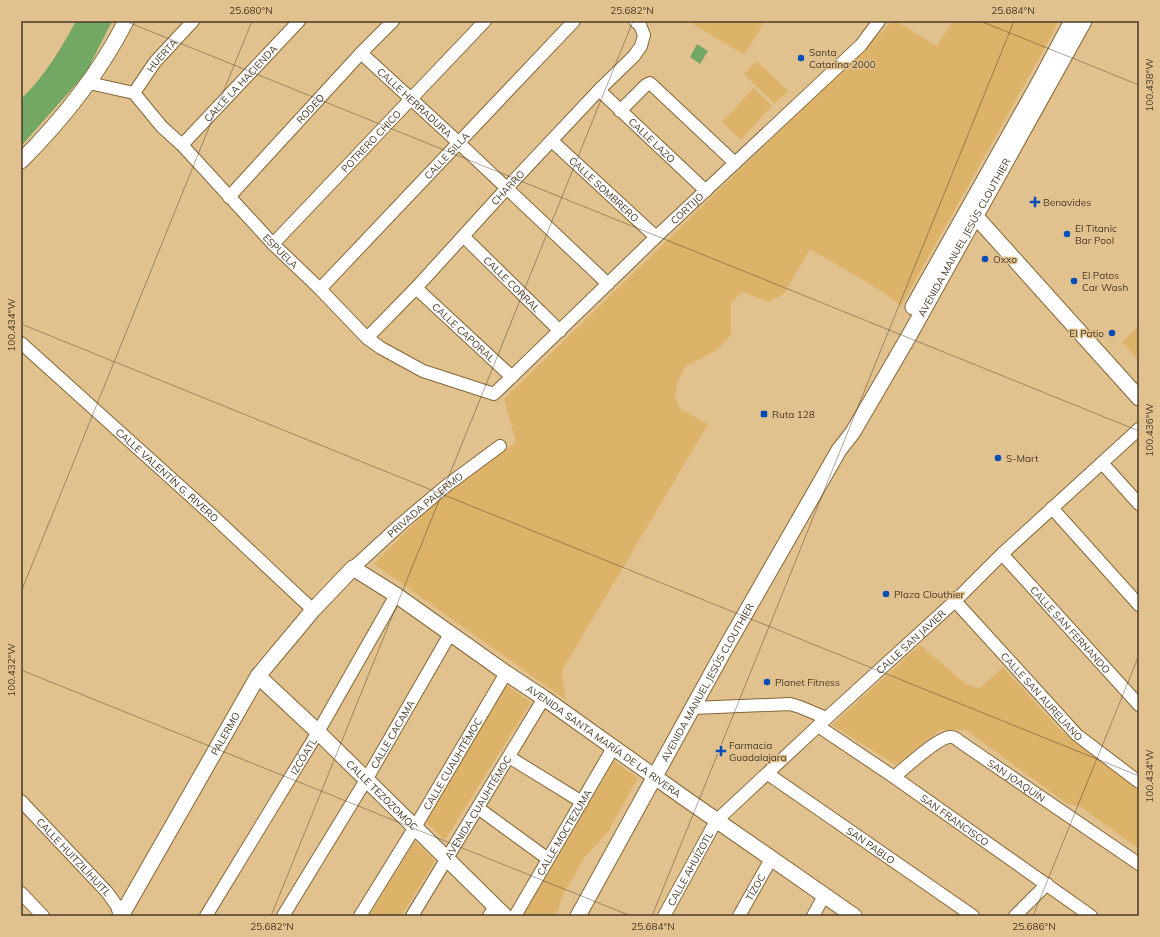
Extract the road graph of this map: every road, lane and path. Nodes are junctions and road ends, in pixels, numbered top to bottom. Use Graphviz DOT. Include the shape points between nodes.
graph roads {
  1 [pos="126,21"];
  2 [pos="193,21"];
  3 [pos="299,21"];
  4 [pos="393,21"];
  5 [pos="484,21"];
  6 [pos="574,21"];
  7 [pos="635,21"];
  8 [pos="879,21"];
  9 [pos="1080,21"];
  10 [pos="361,53"];
  11 [pos="89,83"];
  12 [pos="599,90"];
  13 [pos="134,93"];
  14 [pos="411,98"];
  15 [pos="620,111"];
  16 [pos="552,141"];
  17 [pos="459,143"];
  18 [pos="182,146"];
  19 [pos="21,161"];
  20 [pos="735,163"];
  21 [pos="506,189"];
  22 [pos="706,192"];
  23 [pos="229,198"];
  24 [pos="972,212"];
  25 [pos="464,237"];
  26 [pos="656,237"];
  27 [pos="273,244"];
  28 [pos="608,284"];
  29 [pos="416,288"];
  30 [pos="320,289"];
  31 [pos="560,331"];
  32 [pos="367,338"];
  33 [pos="21,343"];
  34 [pos="512,377"];
  35 [pos="494,394"];
  36 [pos="1139,398"];
  37 [pos="1139,429"];
  38 [pos="500,446"];
  39 [pos="1102,463"];
  40 [pos="1139,504"];
  41 [pos="1052,508"];
  42 [pos="1002,554"];
  43 [pos="352,568"];
  44 [pos="396,595"];
  45 [pos="955,601"];
  46 [pos="1139,605"];
  47 [pos="312,610"];
  48 [pos="450,634"];
  49 [pos="506,673"];
  50 [pos="258,676"];
  51 [pos="544,698"];
  52 [pos="1139,705"];
  53 [pos="693,708"];
  54 [pos="822,722"];
  55 [pos="318,732"];
  56 [pos="613,748"];
  57 [pos="509,757"];
  58 [pos="768,774"];
  59 [pos="894,777"];
  60 [pos="655,778"];
  61 [pos="366,780"];
  62 [pos="1139,782"];
  63 [pos="21,802"];
  64 [pos="582,802"];
  65 [pos="478,808"];
  66 [pos="716,821"];
  67 [pos="414,827"];
  68 [pos="771,858"];
  69 [pos="446,859"];
  70 [pos="548,859"];
  71 [pos="1139,864"];
  72 [pos="1047,884"];
  73 [pos="21,893"];
  74 [pos="824,896"];
  75 [pos="496,913"];
  76 [pos="43,916"];
  77 [pos="121,916"];
  78 [pos="206,916"];
  79 [pos="283,916"];
  80 [pos="360,916"];
  81 [pos="412,916"];
  82 [pos="515,916"];
  83 [pos="578,916"];
  84 [pos="664,916"];
  85 [pos="740,916"];
  86 [pos="813,916"];
  87 [pos="854,916"];
  88 [pos="973,916"];
  89 [pos="1015,916"];
  90 [pos="1091,916"];
  1 -- 11 [label="street"];
  2 -- 13 [label="street, HUERTA" via="155,62"];
  3 -- 18 [label="street, CALLE LA HACIENDA"];
  4 -- 10 [label="street, RODEO"];
  5 -- 14 [label="street, POTRERO CHICO"];
  6 -- 17 [label="street, CALLE SILLA"];
  7 -- 12 [label="street, CHARRO" via="644,35 641,46"];
  8 -- 20 [label="street, CORTIJO" via="861,45"];
  9 -- 24 [label="street, AVENIDA MANUEL JESÚS CLOUTHIER" via="1040,81"];
  10 -- 14 [label="street, CALLE HERRADURA"];
  10 -- 23 [label="street, RODEO"];
  11 -- 13 [label="street"];
  11 -- 19 [label="street" via="49,133"];
  12 -- 15 [label="street, CALLE LAZO"];
  12 -- 16 [label="street, CHARRO"];
  13 -- 18 [label="street, ESPUELA" via="162,127"];
  14 -- 17 [label="street, CALLE HERRADURA"];
  14 -- 27 [label="street, POTRERO CHICO"];
  15 -- 20 [label="street" via="650,83"];
  15 -- 22 [label="street, CALLE LAZO"];
  16 -- 21 [label="street, CHARRO"];
  16 -- 26 [label="street, CALLE SOMBRERO"];
  17 -- 21 [label="street, CALLE HERRADURA"];
  17 -- 30 [label="street, CALLE SILLA"];
  18 -- 23 [label="street, ESPUELA"];
  20 -- 22 [label="street, CORTIJO"];
  21 -- 25 [label="street, CHARRO"];
  21 -- 28 [label="street, CALLE HERRADURA"];
  22 -- 26 [label="street, CORTIJO"];
  23 -- 27 [label="street, ESPUELA"];
  24 -- 36 [label="street"];
  24 -- 53 [label="street, AVENIDA MANUEL JESÚS CLOUTHIER" via="843,434 839,450"];
  25 -- 29 [label="street, CHARRO"];
  25 -- 31 [label="street, CALLE CORRAL"];
  26 -- 28 [label="street, CORTIJO"];
  27 -- 30 [label="street, ESPUELA"];
  28 -- 31 [label="street, CORTIJO"];
  29 -- 32 [label="street, CHARRO"];
  29 -- 34 [label="street, CALLE CAPORAL"];
  30 -- 32 [label="street, ESPUELA"];
  31 -- 34 [label="street, CORTIJO"];
  32 -- 35 [label="street, ESPUELA" via="423,371"];
  33 -- 47 [label="street, CALLE VALENTÍN G. RIVERO" via="214,517"];
  34 -- 35 [label="street, CORTIJO"];
  37 -- 39 [label="street, CALLE SAN JAVIER"];
  38 -- 43 [label="street, PRIVADA PALERMO" via="446,486"];
  39 -- 40 [label="street"];
  39 -- 41 [label="street, CALLE SAN JAVIER"];
  41 -- 42 [label="street, CALLE SAN JAVIER"];
  41 -- 46 [label="street"];
  42 -- 45 [label="street, CALLE SAN JAVIER"];
  42 -- 52 [label="street, CALLE SAN FERNANDO"];
  43 -- 44 [label="street, AVENIDA SANTA MARÍA DE LA RIVERA"];
  43 -- 47 [label="street, PALERMO"];
  44 -- 48 [label="street, AVENIDA SANTA MARÍA DE LA RIVERA"];
  44 -- 55 [label="street, IZCÓATL"];
  45 -- 54 [label="street, CALLE SAN JAVIER"];
  45 -- 62 [label="street, CALLE SAN AURELIANO" via="1077,735"];
  47 -- 50 [label="street, PALERMO"];
  48 -- 49 [label="street, AVENIDA SANTA MARÍA DE LA RIVERA"];
  48 -- 61 [label="street, CALLE CACAMA"];
  49 -- 51 [label="street, AVENIDA SANTA MARÍA DE LA RIVERA"];
  49 -- 67 [label="street, CALLE CUAUHTÉMOC"];
  50 -- 55 [label="street, CALLE TEZOZOMOC"];
  50 -- 77 [label="street, PALERMO"];
  51 -- 56 [label="street, AVENIDA SANTA MARÍA DE LA RIVERA"];
  51 -- 57 [label="street, AVENIDA CUAUHTÉMOC"];
  53 -- 54 [label="street, SAN FRANCISCO" via="790,704 800,707"];
  53 -- 60 [label="street, AVENIDA MANUEL JESÚS CLOUTHIER"];
  54 -- 58 [label="street, CALLE SAN JAVIER"];
  54 -- 59 [label="street, SAN FRANCISCO"];
  55 -- 61 [label="street, CALLE TEZOZOMOC"];
  55 -- 78 [label="street, IZCÓATL"];
  56 -- 60 [label="street, AVENIDA SANTA MARÍA DE LA RIVERA"];
  56 -- 64 [label="street, CALLE MOCTEZUMA"];
  57 -- 64 [label="street"];
  57 -- 65 [label="street, AVENIDA CUAUHTÉMOC"];
  58 -- 66 [label="street, CALLE SAN JAVIER"];
  58 -- 88 [label="street, SAN PABLO"];
  59 -- 71 [label="street, SAN JOAQUÍN" via="934,744 951,737"];
  59 -- 72 [label="street, SAN FRANCISCO"];
  60 -- 66 [label="street, AVENIDA SANTA MARÍA DE LA RIVERA"];
  60 -- 83 [label="street, AVENIDA MANUEL JESÚS CLOUTHIER"];
  61 -- 67 [label="street, CALLE TEZOZOMOC"];
  61 -- 79 [label="street, CALLE CACAMA"];
  63 -- 77 [label="street, CALLE HUITZILÍHUITL" via="107,892"];
  64 -- 70 [label="street, CALLE MOCTEZUMA"];
  65 -- 69 [label="street, AVENIDA CUAUHTÉMOC"];
  65 -- 70 [label="street"];
  66 -- 68 [label="street, AVENIDA SANTA MARÍA DE LA RIVERA"];
  66 -- 84 [label="street, CALLE AHUÍZOTL"];
  67 -- 69 [label="street, CALLE TEZOZOMOC"];
  67 -- 80 [label="street, CALLE CUAUHTÉMOC"];
  68 -- 74 [label="street, AVENIDA SANTA MARÍA DE LA RIVERA"];
  68 -- 85 [label="street, TÍZOC"];
  69 -- 75 [label="street, CALLE TEZOZOMOC"];
  69 -- 81 [label="street, AVENIDA CUAUHTÉMOC"];
  70 -- 82 [label="street, CALLE MOCTEZUMA"];
  72 -- 89 [label="street"];
  72 -- 90 [label="street, SAN FRANCISCO"];
  73 -- 76 [label="street"];
  74 -- 86 [label="street"];
  74 -- 87 [label="street, AVENIDA SANTA MARÍA DE LA RIVERA"];
}
